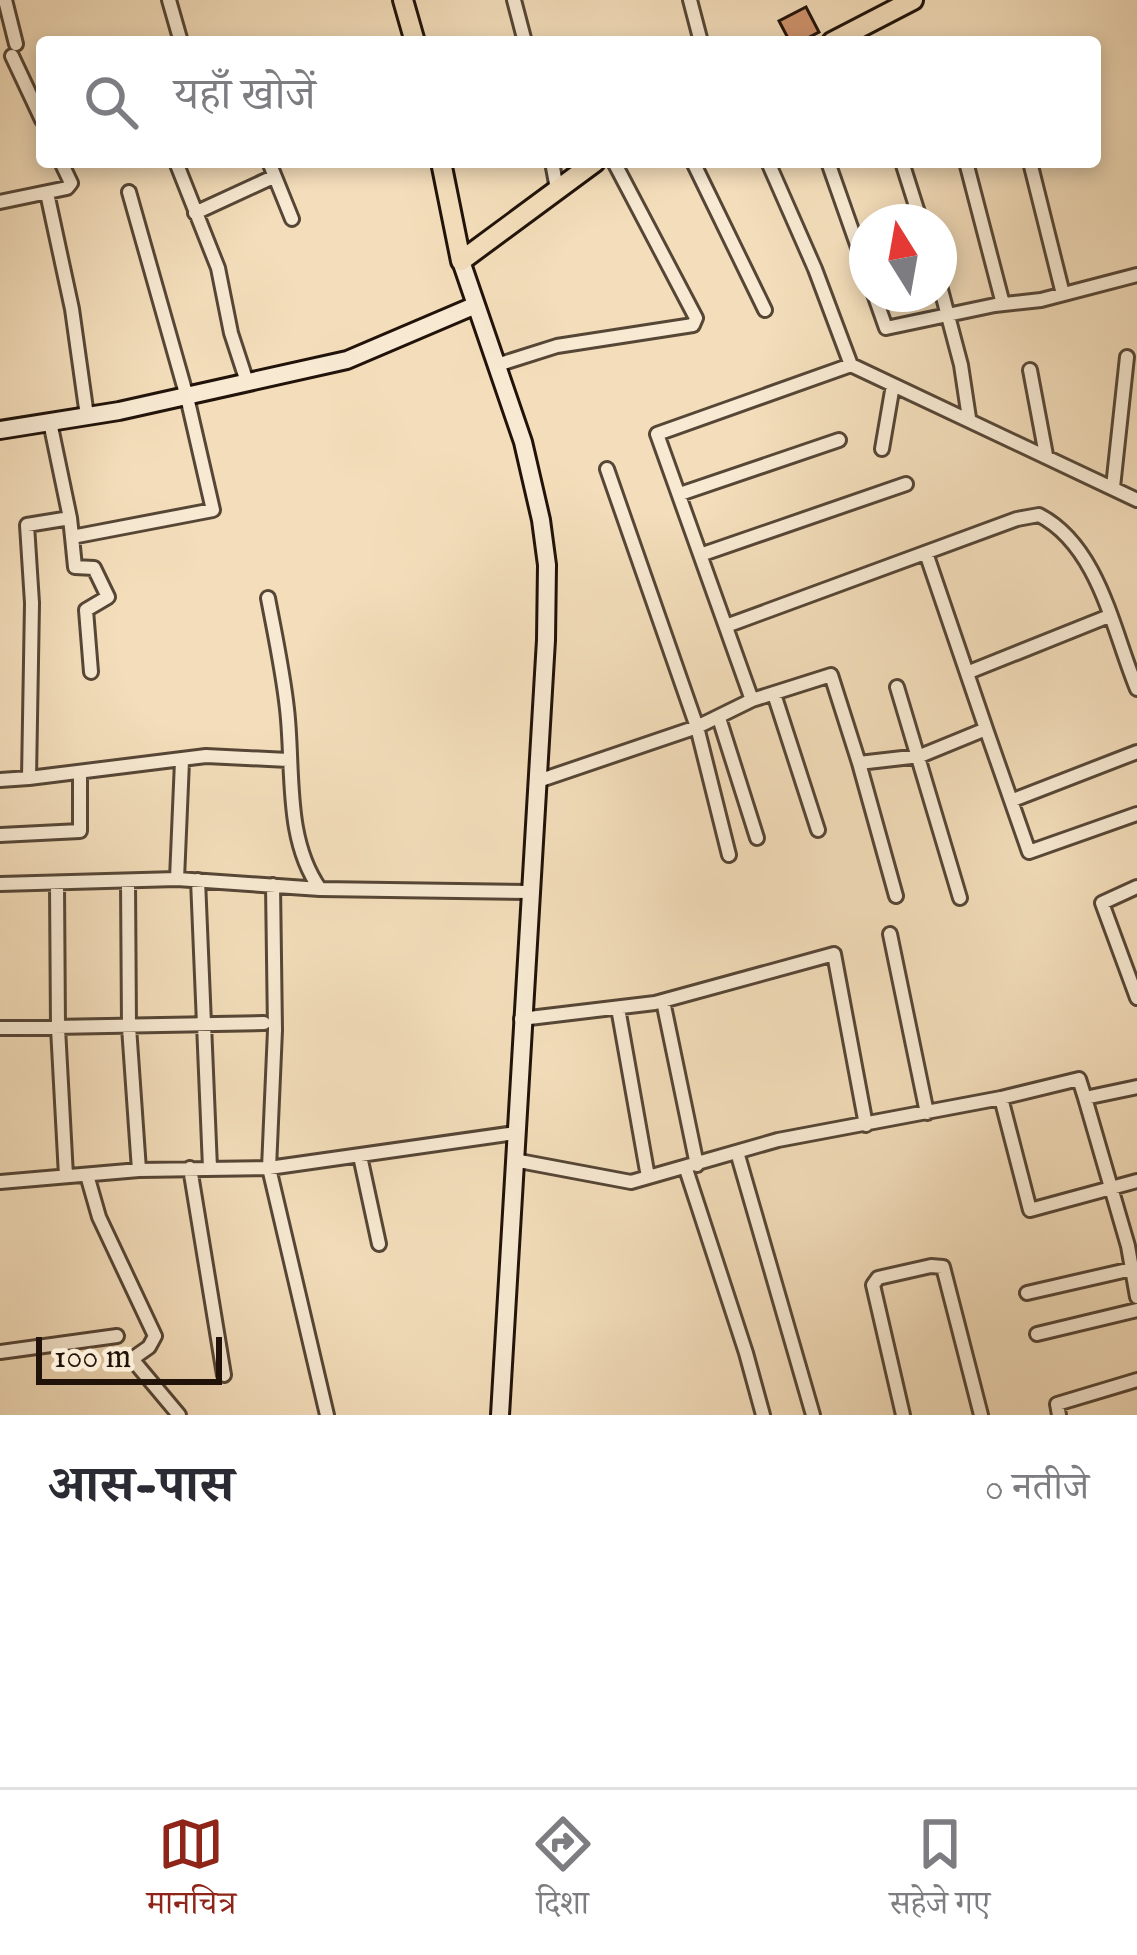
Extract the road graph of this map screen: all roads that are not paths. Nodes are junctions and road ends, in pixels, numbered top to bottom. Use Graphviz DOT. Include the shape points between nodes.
graph roads {
  1 [pos="5,0"];
  2 [pos="169,0"];
  3 [pos="403,0"];
  4 [pos="514,0"];
  5 [pos="690,0"];
  6 [pos="913,0"];
  7 [pos="179,36"];
  8 [pos="413,36"];
  9 [pos="523,36"];
  10 [pos="699,36"];
  11 [pos="858,36"];
  12 [pos="36,105"];
  13 [pos="65,168"];
  14 [pos="178,168"];
  15 [pos="270,168"];
  16 [pos="442,168"];
  17 [pos="553,168"];
  18 [pos="587,168"];
  19 [pos="617,168"];
  20 [pos="696,168"];
  21 [pos="771,168"];
  22 [pos="830,168"];
  23 [pos="904,168"];
  24 [pos="968,168"];
  25 [pos="1032,168"];
  26 [pos="274,177"];
  27 [pos="557,189"];
  28 [pos="129,192"];
  29 [pos="47,193"];
  30 [pos="0,202"];
  31 [pos="915,204"];
  32 [pos="195,213"];
  33 [pos="292,219"];
  34 [pos="849,222"];
  35 [pos="461,261"];
  36 [pos="1137,275"];
  37 [pos="1063,294"];
  38 [pos="1004,304"];
  39 [pos="476,305"];
  40 [pos="765,310"];
  41 [pos="880,312"];
  42 [pos="949,314"];
  43 [pos="1127,357"];
  44 [pos="497,365"];
  45 [pos="851,365"];
  46 [pos="1030,370"];
  47 [pos="247,382"];
  48 [pos="893,385"];
  49 [pos="187,398"];
  50 [pos="87,416"];
  51 [pos="969,418"];
  52 [pos="50,422"];
  53 [pos="0,430"];
  54 [pos="839,440"];
  55 [pos="882,449"];
  56 [pos="1046,455"];
  57 [pos="607,469"];
  58 [pos="906,484"];
  59 [pos="1113,488"];
  60 [pos="680,494"];
  61 [pos="1137,500"];
  62 [pos="70,518"];
  63 [pos="72,537"];
  64 [pos="926,553"];
  65 [pos="703,554"];
  66 [pos="268,598"];
  67 [pos="1109,616"];
  68 [pos="726,626"];
  69 [pos="91,672"];
  70 [pos="969,672"];
  71 [pos="1135,680"];
  72 [pos="897,687"];
  73 [pos="774,694"];
  74 [pos="752,700"];
  75 [pos="719,718"];
  76 [pos="697,727"];
  77 [pos="986,729"];
  78 [pos="1137,752"];
  79 [pos="920,755"];
  80 [pos="288,760"];
  81 [pos="182,761"];
  82 [pos="859,763"];
  83 [pos="80,774"];
  84 [pos="29,778"];
  85 [pos="0,779"];
  86 [pos="538,781"];
  87 [pos="1013,800"];
  88 [pos="1137,814"];
  89 [pos="818,830"];
  90 [pos="0,835"];
  91 [pos="757,838"];
  92 [pos="729,855"];
  93 [pos="177,879"];
  94 [pos="198,880"];
  95 [pos="128,881"];
  96 [pos="0,884"];
  97 [pos="57,884"];
  98 [pos="273,885"];
  99 [pos="1137,887"];
  100 [pos="320,889"];
  101 [pos="531,892"];
  102 [pos="896,896"];
  103 [pos="960,898"];
  104 [pos="890,934"];
  105 [pos="1133,975"];
  106 [pos="1137,998"];
  107 [pos="663,1001"];
  108 [pos="618,1008"];
  109 [pos="521,1019"];
  110 [pos="264,1023"];
  111 [pos="202,1024"];
  112 [pos="129,1027"];
  113 [pos="0,1028"];
  114 [pos="58,1028"];
  115 [pos="1137,1087"];
  116 [pos="1001,1098"];
  117 [pos="1085,1098"];
  118 [pos="928,1112"];
  119 [pos="866,1125"];
  120 [pos="515,1133"];
  121 [pos="737,1152"];
  122 [pos="360,1156"];
  123 [pos="514,1160"];
  124 [pos="692,1167"];
  125 [pos="190,1168"];
  126 [pos="210,1168"];
  127 [pos="269,1168"];
  128 [pos="139,1170"];
  129 [pos="87,1175"];
  130 [pos="66,1176"];
  131 [pos="648,1177"];
  132 [pos="1137,1181"];
  133 [pos="0,1182"];
  134 [pos="1110,1189"];
  135 [pos="380,1244"];
  136 [pos="1134,1268"];
  137 [pos="1027,1293"];
  138 [pos="1137,1297"];
  139 [pos="1137,1310"];
  140 [pos="1037,1334"];
  141 [pos="117,1336"];
  142 [pos="0,1352"];
  143 [pos="224,1375"];
  144 [pos="1137,1380"];
  145 [pos="179,1415"];
  146 [pos="327,1415"];
  147 [pos="500,1415"];
  148 [pos="763,1415"];
  149 [pos="813,1415"];
  150 [pos="903,1415"];
  151 [pos="980,1415"];
  152 [pos="1059,1415"];
  1 -- 12 [label="street"];
  2 -- 7 [label="street"];
  3 -- 8 [label="main road"];
  4 -- 9 [label="street"];
  5 -- 10 [label="street"];
  6 -- 11 [label="main road"];
  13 -- 29 [label="street" via="71,183"];
  14 -- 32 [label="street"];
  15 -- 26 [label="street"];
  16 -- 35 [label="main road"];
  17 -- 27 [label="street"];
  18 -- 27 [label="main road"];
  19 -- 44 [label="street" via="693,325 557,346"];
  20 -- 40 [label="street"];
  21 -- 45 [label="street"];
  22 -- 34 [label="street"];
  23 -- 31 [label="street"];
  24 -- 38 [label="street"];
  25 -- 37 [label="street"];
  26 -- 32 [label="street"];
  26 -- 33 [label="street"];
  27 -- 35 [label="main road"];
  28 -- 49 [label="street"];
  29 -- 30 [label="street"];
  29 -- 50 [label="street"];
  32 -- 47 [label="street"];
  35 -- 39 [label="main road"];
  36 -- 37 [label="street"];
  37 -- 38 [label="street"];
  38 -- 42 [label="street"];
  39 -- 44 [label="main road"];
  39 -- 47 [label="main road" via="347,360"];
  41 -- 42 [label="street" via="886,328"];
  42 -- 51 [label="street"];
  43 -- 59 [label="street"];
  44 -- 86 [label="main road" via="524,442 547,565"];
  45 -- 48 [label="street"];
  45 -- 60 [label="street" via="657,434"];
  46 -- 56 [label="street"];
  47 -- 49 [label="main road"];
  48 -- 51 [label="street"];
  48 -- 55 [label="street"];
  49 -- 50 [label="main road"];
  49 -- 63 [label="street" via="213,510"];
  50 -- 52 [label="main road"];
  51 -- 56 [label="street"];
  52 -- 53 [label="main road"];
  52 -- 62 [label="street"];
  54 -- 60 [label="street"];
  56 -- 59 [label="street"];
  57 -- 76 [label="street"];
  58 -- 65 [label="street"];
  59 -- 61 [label="street"];
  60 -- 65 [label="street"];
  62 -- 63 [label="street"];
  62 -- 84 [label="street" via="27,525"];
  63 -- 69 [label="street" via="75,567 94,568 108,597 86,610"];
  64 -- 67 [label="street" via="1039,515 1067,536 1104,593"];
  64 -- 68 [label="street"];
  64 -- 70 [label="street"];
  65 -- 68 [label="street"];
  66 -- 80 [label="street"];
  67 -- 70 [label="street"];
  67 -- 71 [label="street"];
  68 -- 74 [label="street"];
  70 -- 77 [label="street"];
  72 -- 79 [label="street"];
  73 -- 74 [label="street"];
  73 -- 82 [label="street" via="831,675"];
  73 -- 89 [label="street"];
  74 -- 75 [label="street"];
  75 -- 76 [label="street"];
  75 -- 91 [label="street"];
  76 -- 86 [label="street"];
  76 -- 92 [label="street"];
  77 -- 79 [label="street"];
  77 -- 87 [label="street"];
  78 -- 87 [label="street"];
  79 -- 82 [label="street"];
  79 -- 103 [label="street"];
  80 -- 81 [label="street"];
  80 -- 100 [label="street" via="303,864"];
  81 -- 83 [label="street"];
  81 -- 93 [label="street"];
  82 -- 102 [label="street"];
  83 -- 84 [label="street"];
  83 -- 90 [label="street" via="80,831"];
  84 -- 85 [label="street"];
  86 -- 101 [label="main road"];
  87 -- 88 [label="street" via="1029,852"];
  93 -- 94 [label="street"];
  93 -- 95 [label="street"];
  94 -- 98 [label="street"];
  94 -- 111 [label="street"];
  95 -- 97 [label="street"];
  95 -- 112 [label="street"];
  96 -- 97 [label="street"];
  97 -- 114 [label="street"];
  98 -- 100 [label="street"];
  98 -- 127 [label="street"];
  99 -- 105 [label="street" via="1102,903"];
  100 -- 101 [label="street"];
  101 -- 109 [label="main road"];
  104 -- 118 [label="street"];
  105 -- 106 [label="street"];
  107 -- 108 [label="street"];
  107 -- 119 [label="street" via="834,954"];
  107 -- 124 [label="street"];
  108 -- 109 [label="street"];
  108 -- 131 [label="street"];
  109 -- 120 [label="main road"];
  110 -- 111 [label="street"];
  111 -- 112 [label="street"];
  111 -- 126 [label="street"];
  112 -- 114 [label="street"];
  112 -- 128 [label="street"];
  113 -- 114 [label="street"];
  114 -- 130 [label="street"];
  115 -- 117 [label="street"];
  116 -- 117 [label="street" via="1079,1078"];
  116 -- 118 [label="street"];
  116 -- 134 [label="street" via="1030,1210"];
  117 -- 134 [label="street"];
  118 -- 119 [label="street"];
  119 -- 121 [label="street"];
  120 -- 122 [label="street"];
  120 -- 123 [label="main road"];
  121 -- 124 [label="street"];
  121 -- 149 [label="street"];
  122 -- 127 [label="street"];
  122 -- 135 [label="street"];
  123 -- 131 [label="street" via="631,1182"];
  123 -- 147 [label="main road"];
  124 -- 131 [label="street"];
  124 -- 148 [label="street"];
  125 -- 126 [label="street"];
  125 -- 128 [label="street"];
  125 -- 143 [label="street"];
  126 -- 127 [label="street"];
  127 -- 146 [label="street"];
  128 -- 129 [label="street"];
  129 -- 130 [label="street"];
  129 -- 145 [label="street" via="155,1336 132,1359"];
  130 -- 133 [label="street"];
  132 -- 134 [label="street"];
  134 -- 136 [label="street"];
  136 -- 137 [label="street"];
  136 -- 138 [label="street"];
  139 -- 140 [label="street"];
  141 -- 142 [label="street"];
  144 -- 152 [label="street" via="1057,1404"];
  150 -- 151 [label="street" via="873,1285 931,1266 943,1267"];
}
